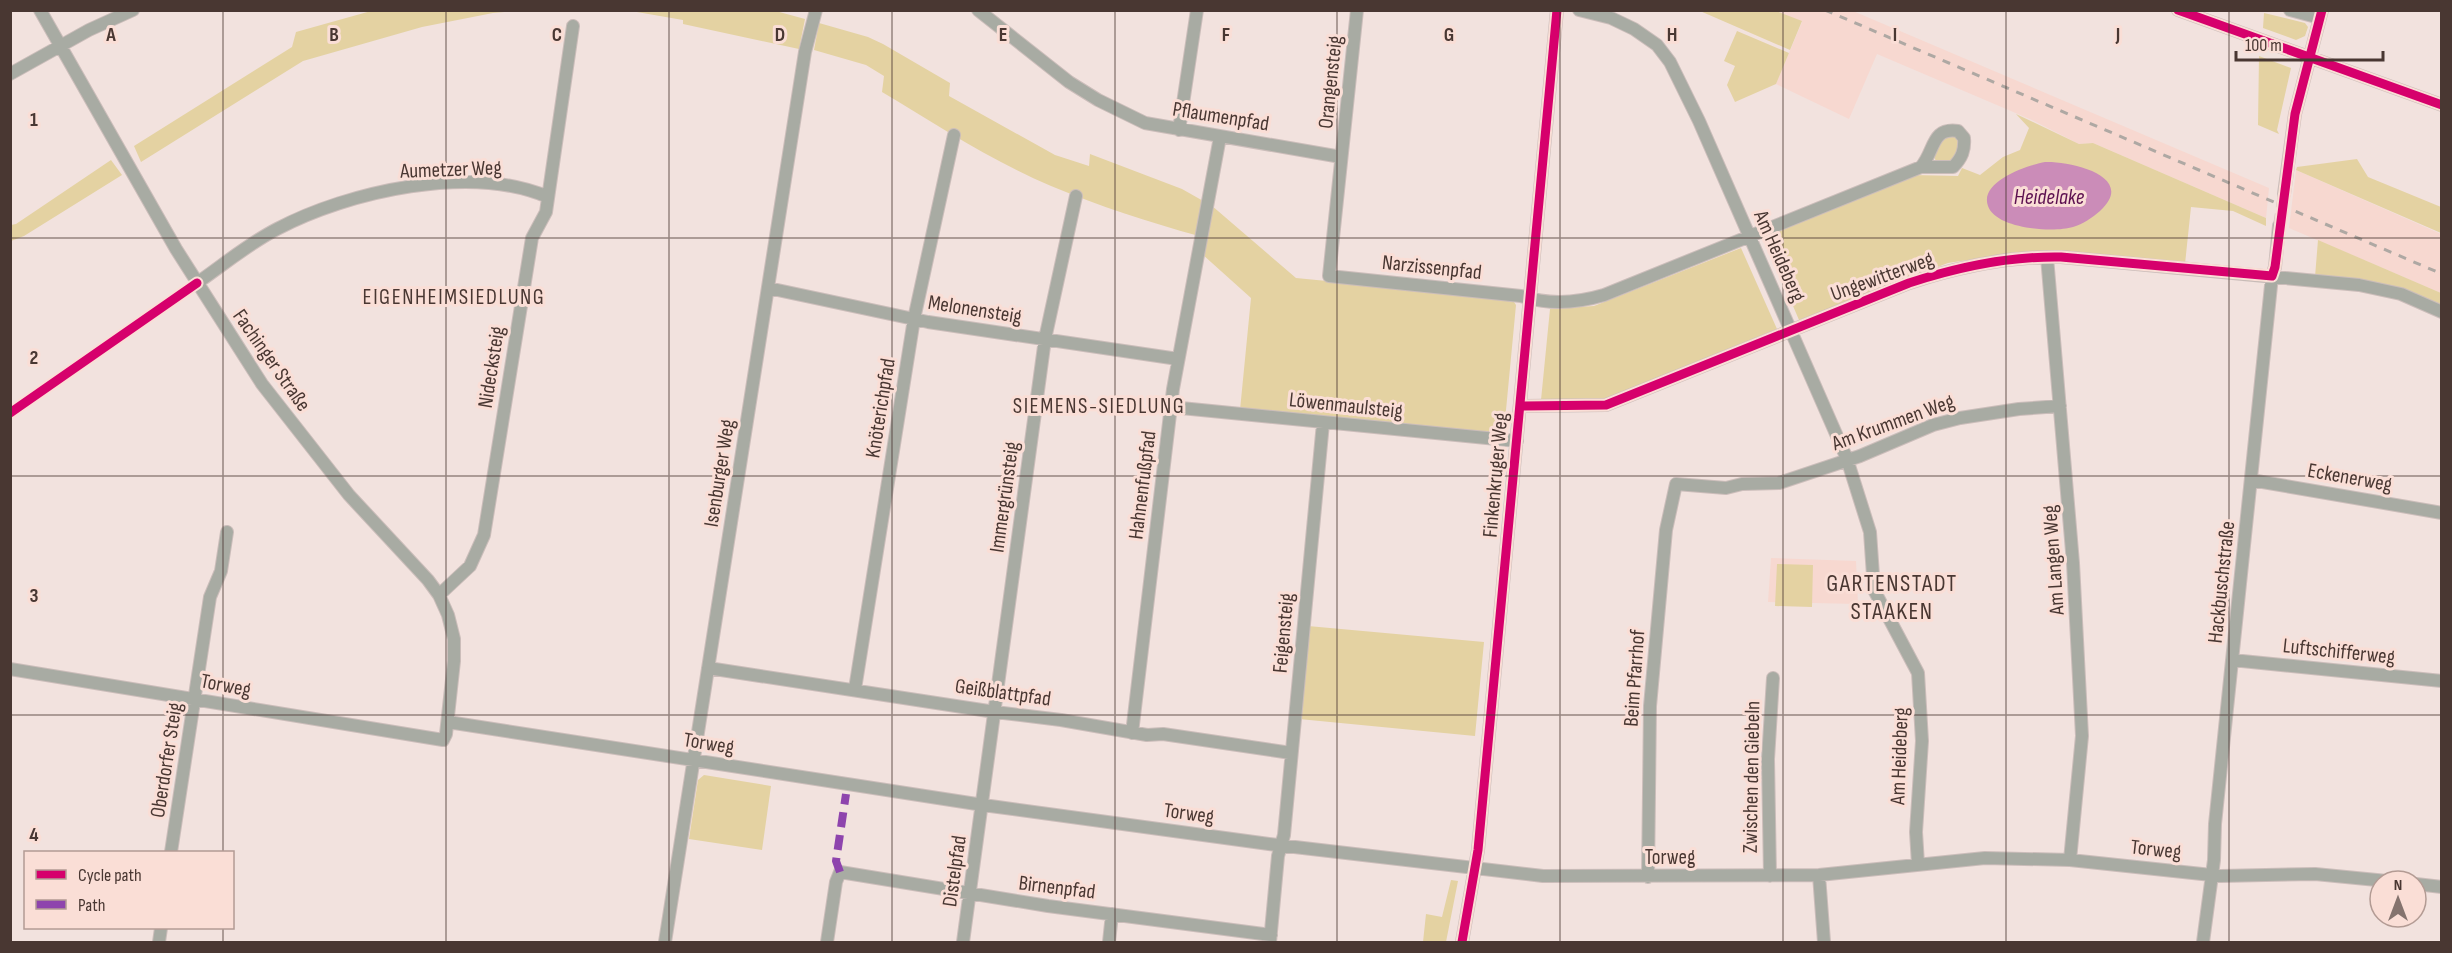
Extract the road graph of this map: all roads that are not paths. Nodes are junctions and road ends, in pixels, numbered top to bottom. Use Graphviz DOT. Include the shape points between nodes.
graph roads {
  1 [pos="40,10"];
  2 [pos="133,10"];
  3 [pos="816,10"];
  4 [pos="978,10"];
  5 [pos="1197,10"];
  6 [pos="1357,10"];
  7 [pos="1557,10"];
  8 [pos="1579,10"];
  9 [pos="2178,10"];
  10 [pos="2289,10"];
  11 [pos="2321,14"];
  12 [pos="573,26"];
  13 [pos="62,46"];
  14 [pos="2309,58"];
  15 [pos="10,74"];
  16 [pos="2442,105"];
  17 [pos="1179,130"];
  18 [pos="954,135"];
  19 [pos="1220,137"];
  20 [pos="1341,157"];
  21 [pos="1922,167"];
  22 [pos="2284,194"];
  23 [pos="1076,196"];
  24 [pos="548,197"];
  25 [pos="2279,226"];
  26 [pos="1749,236"];
  27 [pos="2047,257"];
  28 [pos="2272,276"];
  29 [pos="197,283"];
  30 [pos="768,288"];
  31 [pos="1530,299"];
  32 [pos="2442,312"];
  33 [pos="914,319"];
  34 [pos="1791,330"];
  35 [pos="1045,339"];
  36 [pos="1178,359"];
  37 [pos="1520,406"];
  38 [pos="2060,406"];
  39 [pos="1171,407"];
  40 [pos="1323,423"];
  41 [pos="1517,441"];
  42 [pos="1847,459"];
  43 [pos="2251,480"];
  44 [pos="1676,484"];
  45 [pos="2442,513"];
  46 [pos="227,532"];
  47 [pos="439,596"];
  48 [pos="2232,660"];
  49 [pos="708,668"];
  50 [pos="10,669"];
  51 [pos="1773,678"];
  52 [pos="2442,681"];
  53 [pos="855,689"];
  54 [pos="195,699"];
  55 [pos="995,712"];
  56 [pos="447,722"];
  57 [pos="1132,733"];
  58 [pos="1291,753"];
  59 [pos="693,761"];
  60 [pos="983,805"];
  61 [pos="1281,845"];
  62 [pos="171,851"];
  63 [pos="2070,860"];
  64 [pos="1918,864"];
  65 [pos="1475,870"];
  66 [pos="2212,874"];
  67 [pos="1819,875"];
  68 [pos="1770,876"];
  69 [pos="1648,877"];
  70 [pos="2368,879"];
  71 [pos="970,895"];
  72 [pos="1112,914"];
  73 [pos="1271,939"];
  74 [pos="664,942"];
  75 [pos="827,942"];
  76 [pos="963,942"];
  77 [pos="1109,942"];
  78 [pos="1462,942"];
  79 [pos="1824,942"];
  80 [pos="2203,942"];
  1 -- 13 [label="street, Fachinger Straße"];
  2 -- 13 [label="street"];
  3 -- 30 [label="street, Isenburger Weg" via="805,52"];
  4 -- 17 [label="street, Pflaumenpfad" via="1098,100 1145,123"];
  5 -- 17 [label="street"];
  6 -- 20 [label="street, Orangensteig"];
  7 -- 31 [label="street, Finkenkruger Weg"];
  8 -- 26 [label="street, Am Heideberg" via="1634,29 1656,45 1670,62"];
  9 -- 14 [label="street"];
  10 -- 11 [label="street"];
  11 -- 14 [label="street"];
  12 -- 24 [label="street, Nidecksteig"];
  13 -- 15 [label="street"];
  13 -- 29 [label="street, Fachinger Straße"];
  14 -- 16 [label="street"];
  14 -- 22 [label="street" via="2295,114"];
  17 -- 19 [label="street, Pflaumenpfad"];
  18 -- 33 [label="street, Knöterichpfad"];
  19 -- 20 [label="street, Pflaumenpfad"];
  19 -- 36 [label="street, Hahnenfußpfad"];
  20 -- 31 [label="street, Narzissenpfad" via="1329,276"];
  21 -- 26 [label="street"];
  23 -- 35 [label="street, Immergrünsteig"];
  24 -- 29 [label="street, Aumetzer Weg" via="526,189 487,184 425,185 368,195 317,211 278,229"];
  24 -- 47 [label="street, Nidecksteig" via="543,220 532,238 484,535 470,566"];
  25 -- 28 [label="street, Hackbuschstraße"];
  26 -- 31 [label="street" via="1591,299"];
  26 -- 34 [label="street, Am Heideberg"];
  27 -- 28 [label="street, Ungewitterweg"];
  27 -- 34 [label="street, Ungewitterweg" via="1944,272"];
  27 -- 38 [label="street, Am Langen Weg"];
  28 -- 32 [label="street, Ungewitterweg" via="2378,288"];
  28 -- 43 [label="street, Hackbuschstraße"];
  29 -- 47 [label="street, Fachinger Straße" via="280,409 349,495"];
  30 -- 33 [label="street, Melonensteig"];
  30 -- 49 [label="street, Isenburger Weg"];
  31 -- 37 [label="street, Finkenkruger Weg"];
  33 -- 35 [label="street, Melonensteig"];
  33 -- 53 [label="street, Knöterichpfad"];
  34 -- 37 [label="street, Ungewitterweg" via="1606,405"];
  34 -- 42 [label="street, Am Heideberg"];
  35 -- 36 [label="street, Melonensteig"];
  35 -- 55 [label="street, Immergrünsteig"];
  36 -- 39 [label="street, Hahnenfußpfad"];
  37 -- 41 [label="street, Finkenkruger Weg"];
  38 -- 42 [label="street, Am Krummen Weg" via="1959,418"];
  38 -- 63 [label="street, Am Langen Weg" via="2082,736"];
  39 -- 40 [label="street, Löwenmaulsteig"];
  39 -- 57 [label="street, Hahnenfußpfad"];
  40 -- 41 [label="street, Löwenmaulsteig"];
  40 -- 58 [label="street, Feigensteig"];
  41 -- 65 [label="street, Finkenkruger Weg"];
  42 -- 44 [label="street, Am Krummen Weg" via="1770,484 1726,488"];
  42 -- 64 [label="street, Am Heideberg" via="1870,532 1874,590 1908,652 1921,688"];
  43 -- 45 [label="street, Eckenerweg"];
  43 -- 48 [label="street, Hackbuschstraße"];
  44 -- 69 [label="street, Beim Pfarrhof" via="1666,530 1650,706"];
  46 -- 54 [label="street, Oberdorfer Steig" via="221,571 211,594"];
  47 -- 56 [label="street, Fachinger Straße" via="453,639"];
  48 -- 52 [label="street, Luftschifferweg"];
  48 -- 66 [label="street, Hackbuschstraße"];
  49 -- 53 [label="street, Geißblattpfad"];
  49 -- 59 [label="street, Isenburger Weg"];
  50 -- 54 [label="street, Torweg"];
  51 -- 68 [label="street, Zwischen den Giebeln" via="1768,759"];
  53 -- 55 [label="street, Geißblattpfad"];
  54 -- 56 [label="street, Torweg" via="443,740"];
  54 -- 62 [label="street, Oberdorfer Steig"];
  55 -- 57 [label="street, Geißblattpfad"];
  55 -- 60 [label="street, Immergrünsteig"];
  56 -- 59 [label="street, Torweg"];
  57 -- 58 [label="street, Geißblattpfad"];
  58 -- 61 [label="street, Feigensteig"];
  59 -- 60 [label="street, Torweg"];
  59 -- 74 [label="street, Isenburger Weg"];
  60 -- 61 [label="street, Torweg"];
  60 -- 71 [label="street, Distelpfad"];
  61 -- 65 [label="street, Torweg"];
  61 -- 73 [label="street, Feigensteig"];
  63 -- 64 [label="street, Torweg" via="1985,858"];
  63 -- 66 [label="street, Torweg"];
  64 -- 67 [label="street, Torweg"];
  65 -- 69 [label="street, Torweg" via="1543,876"];
  65 -- 78 [label="street, Finkenkruger Weg"];
  66 -- 70 [label="street, Torweg" via="2315,874"];
  66 -- 80 [label="street, Hackbuschstraße"];
  67 -- 68 [label="street, Torweg"];
  67 -- 79 [label="street"];
  68 -- 69 [label="street, Torweg"];
  71 -- 72 [label="street, Birnenpfad"];
  71 -- 75 [label="street, Birnenpfad" via="840,872"];
  71 -- 76 [label="street, Distelpfad"];
  72 -- 73 [label="street, Birnenpfad"];
  72 -- 77 [label="street"];
}
